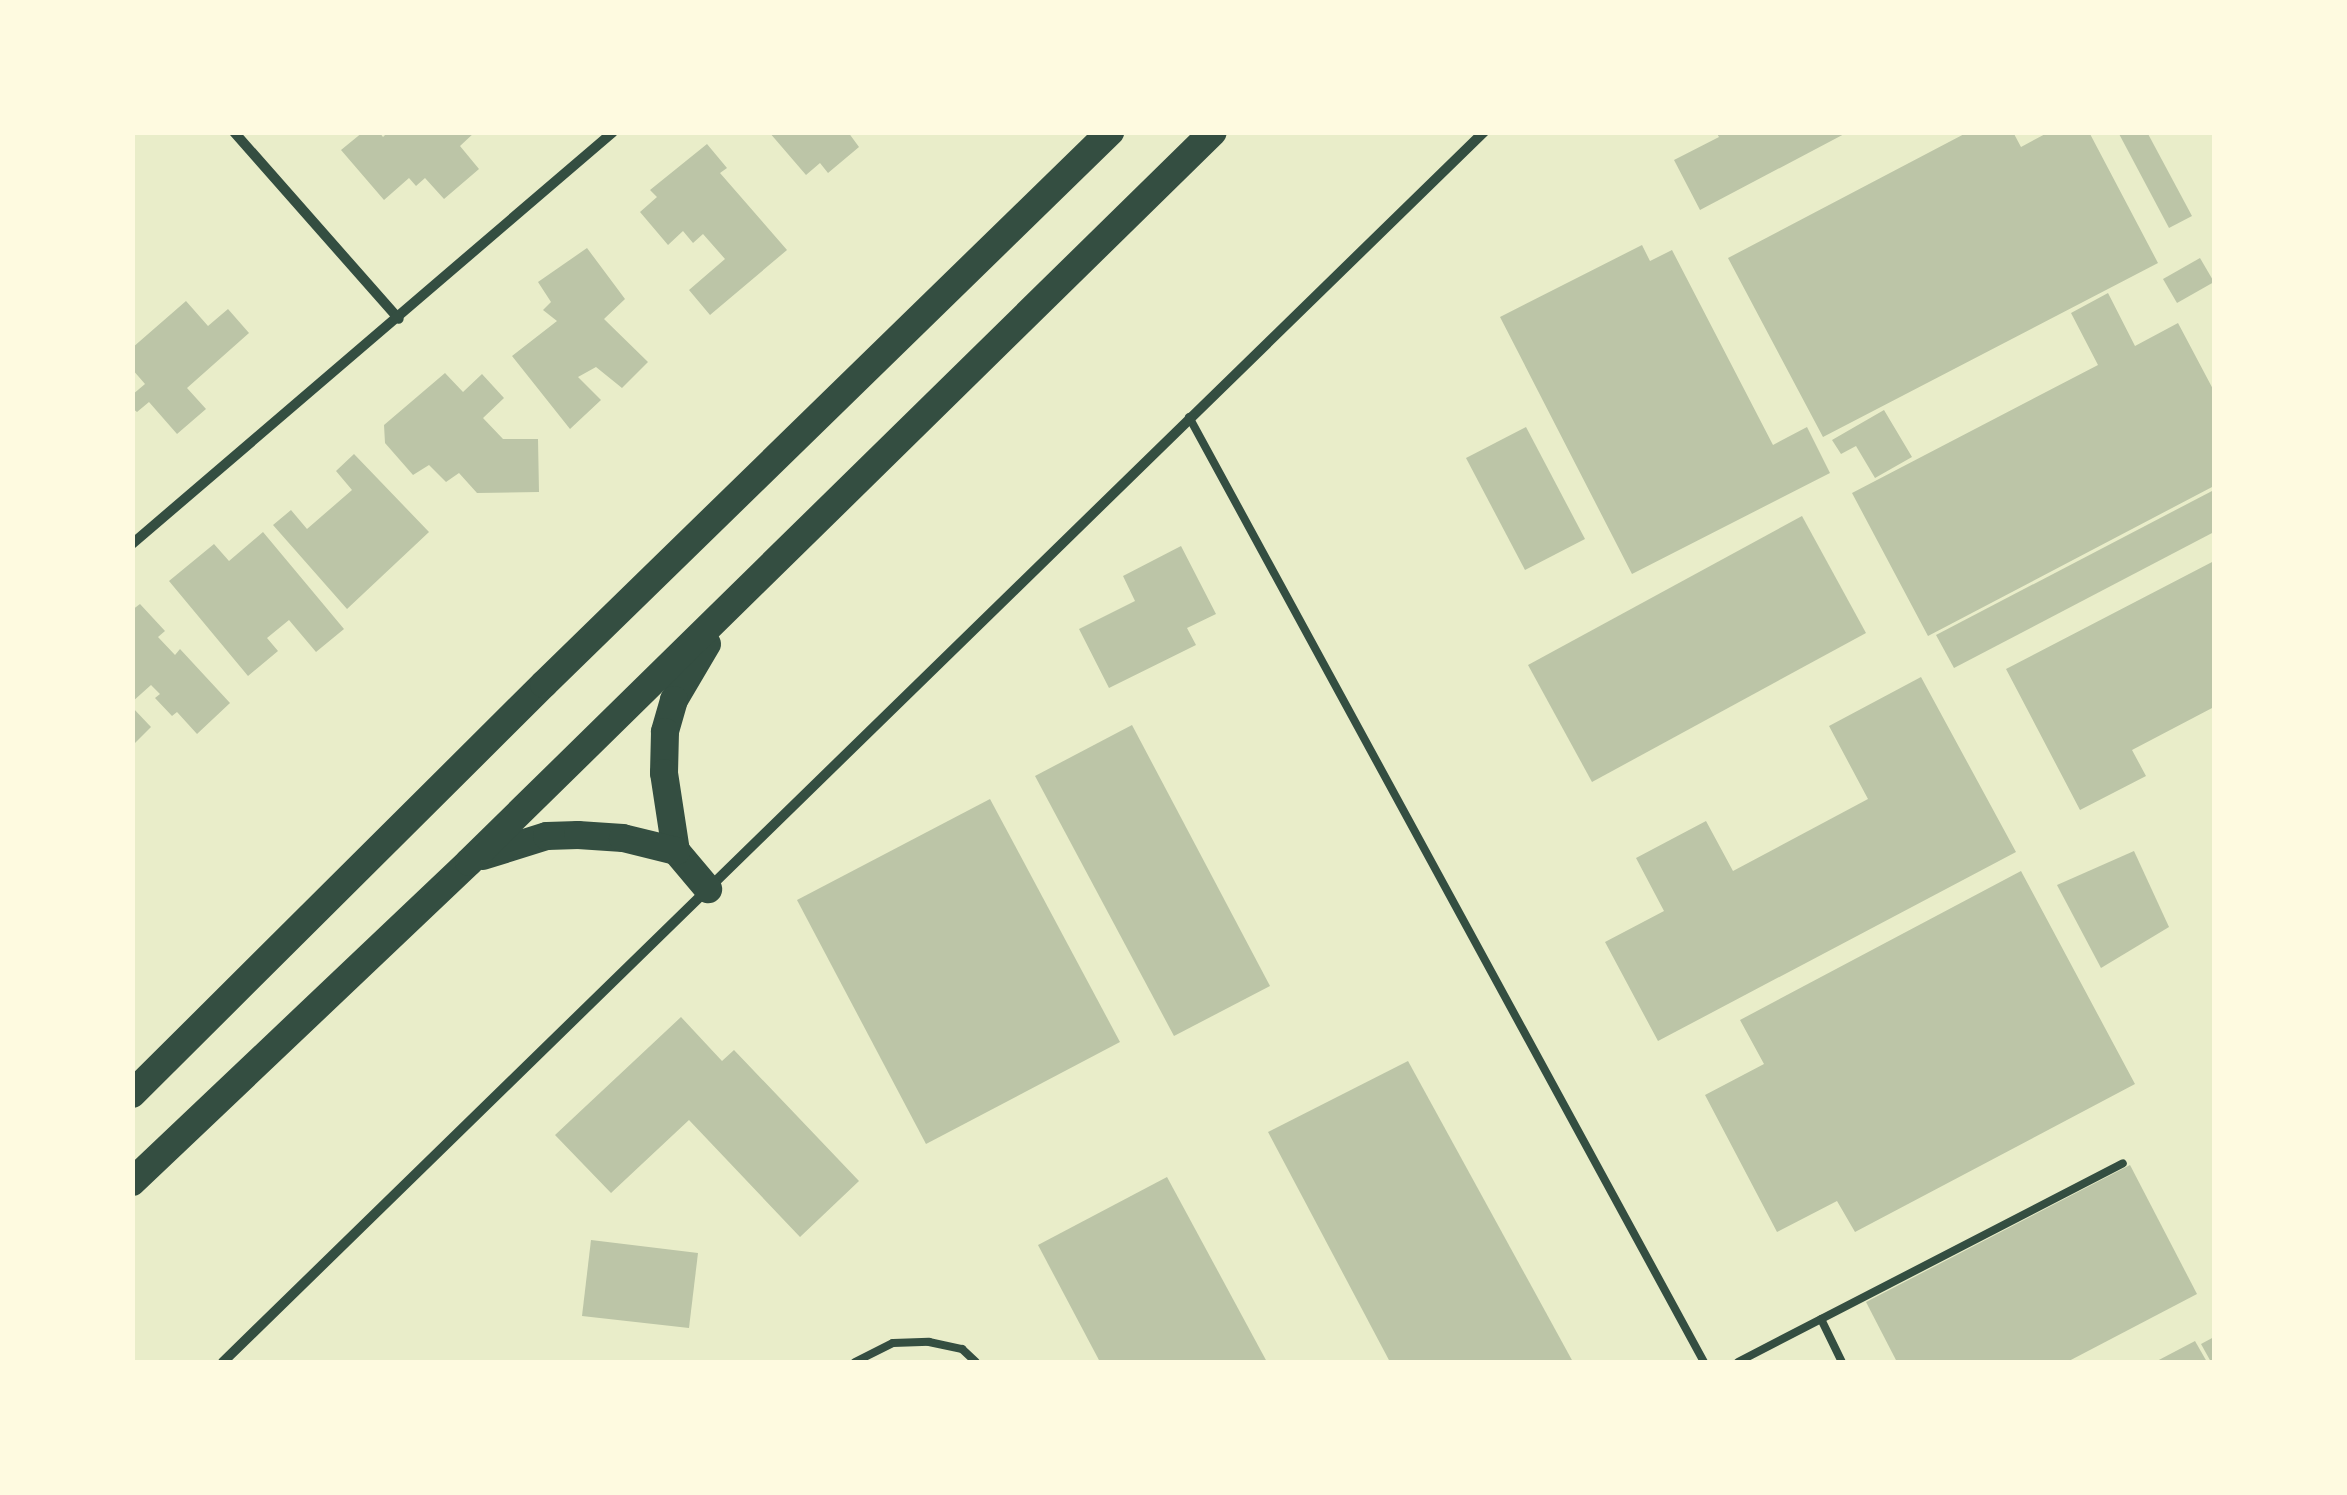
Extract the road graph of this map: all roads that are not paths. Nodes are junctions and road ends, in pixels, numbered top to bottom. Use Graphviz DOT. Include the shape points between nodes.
graph roads {
  1 [pos="234,132"];
  2 [pos="613,132"];
  3 [pos="1110,132"];
  4 [pos="1213,132"];
  5 [pos="1484,132"];
  6 [pos="399,319"];
  7 [pos="1190,417"];
  8 [pos="132,544"];
  9 [pos="758,580"];
  10 [pos="676,850"];
  11 [pos="469,862"];
  12 [pos="708,889"];
  13 [pos="132,1094"];
  14 [pos="2123,1162"];
  15 [pos="132,1182"];
  16 [pos="1821,1320"];
  17 [pos="222,1362"];
  18 [pos="854,1362"];
  19 [pos="976,1362"];
  20 [pos="1704,1362"];
  21 [pos="1738,1362"];
  22 [pos="1842,1362"];
  1 -- 6 [label="street"];
  2 -- 6 [label="street"];
  3 -- 13 [label="highway"];
  4 -- 9 [label="highway"];
  5 -- 7 [label="street"];
  6 -- 8 [label="street"];
  7 -- 12 [label="street"];
  7 -- 20 [label="lane"];
  9 -- 10 [label="highway" via="697,657 674,700 664,773"];
  9 -- 11 [label="highway"];
  10 -- 11 [label="highway" via="623,838 547,836"];
  10 -- 12 [label="highway"];
  11 -- 15 [label="highway"];
  12 -- 17 [label="street"];
  14 -- 16 [label="lane"];
  16 -- 21 [label="lane"];
  16 -- 22 [label="lane"];
  18 -- 19 [label="lane" via="893,1343 929,1342 962,1349"];
}
